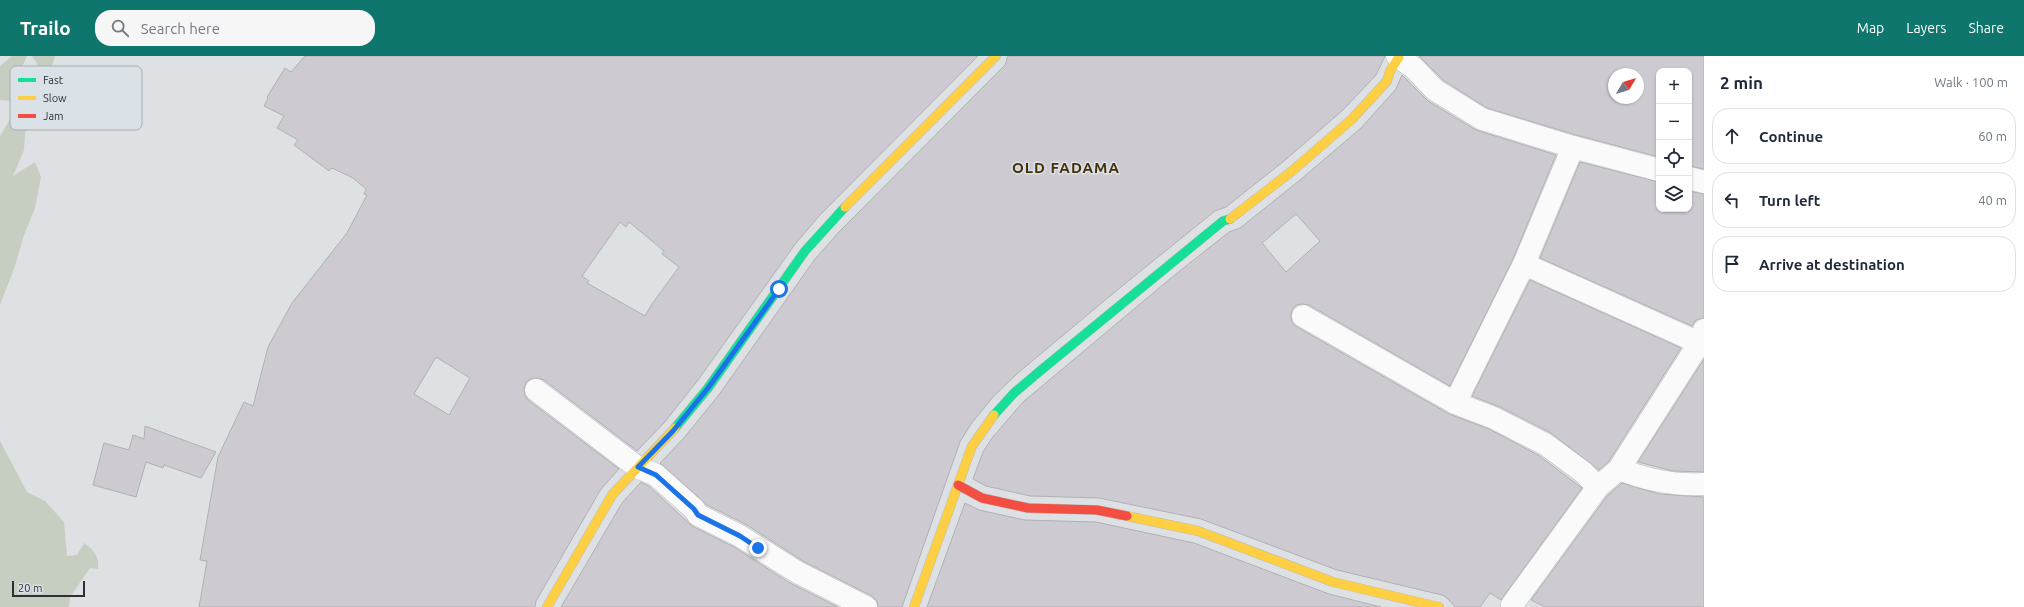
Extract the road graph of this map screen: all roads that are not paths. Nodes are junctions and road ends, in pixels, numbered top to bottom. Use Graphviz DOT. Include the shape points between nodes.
graph roads {
  1 [pos="996,56"];
  2 [pos="1408,59"];
  3 [pos="1573,147"];
  4 [pos="1656,169"];
  5 [pos="1692,179"];
  6 [pos="1704,182"];
  7 [pos="1524,264"];
  8 [pos="1304,316"];
  9 [pos="1703,339"];
  10 [pos="536,390"];
  11 [pos="1455,403"];
  12 [pos="638,467"];
  13 [pos="1618,469"];
  14 [pos="1704,484"];
  15 [pos="958,485"];
  16 [pos="1598,486"];
  17 [pos="1511,606"];
  18 [pos="547,607"];
  19 [pos="866,607"];
  20 [pos="914,607"];
  21 [pos="1439,607"];
  1 -- 12 [label="street" via="805,251 708,388 673,431"];
  2 -- 3 [label="street" via="1435,90 1482,119"];
  2 -- 15 [label="street" via="1390,71 1387,81 1352,119 1320,147 1232,218 1223,221 1171,262 1009,397 984,425"];
  3 -- 4 [label="street"];
  3 -- 7 [label="street"];
  5 -- 6 [label="street"];
  7 -- 9 [label="street"];
  7 -- 11 [label="street"];
  8 -- 11 [label="street"];
  9 -- 13 [label="street"];
  10 -- 12 [label="street"];
  11 -- 16 [label="street" via="1494,418 1545,444"];
  12 -- 18 [label="street" via="612,495"];
  12 -- 19 [label="street" via="656,475 698,515 740,536 797,572"];
  13 -- 14 [label="street" via="1641,478 1681,485"];
  13 -- 16 [label="street"];
  15 -- 20 [label="street"];
  15 -- 21 [label="street" via="982,498 1028,508 1097,510 1198,531 1333,582"];
  16 -- 17 [label="street"];
}
